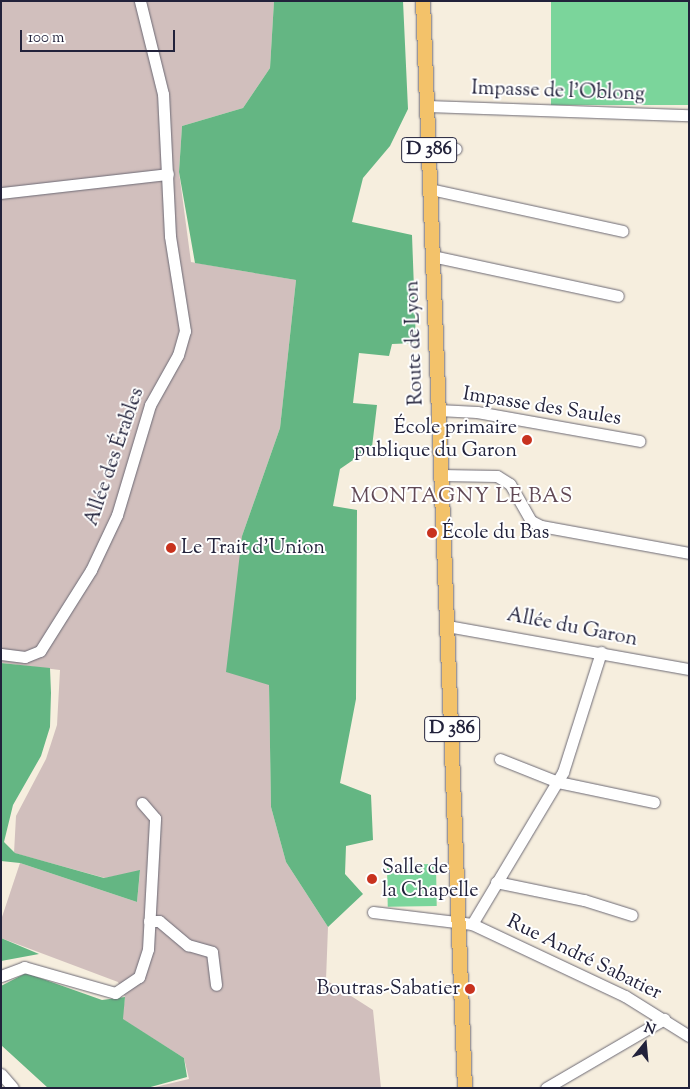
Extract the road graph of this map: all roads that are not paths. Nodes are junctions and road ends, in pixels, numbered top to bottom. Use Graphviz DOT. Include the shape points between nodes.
graph roads {
  1 [pos="140,1"];
  2 [pos="423,1"];
  3 [pos="427,106"];
  4 [pos="689,115"];
  5 [pos="429,145"];
  6 [pos="456,149"];
  7 [pos="168,174"];
  8 [pos="430,189"];
  9 [pos="1,193"];
  10 [pos="622,231"];
  11 [pos="432,256"];
  12 [pos="618,296"];
  13 [pos="438,410"];
  14 [pos="639,441"];
  15 [pos="441,475"];
  16 [pos="689,553"];
  17 [pos="447,626"];
  18 [pos="601,652"];
  19 [pos="1,654"];
  20 [pos="689,669"];
  21 [pos="500,759"];
  22 [pos="558,782"];
  23 [pos="654,802"];
  24 [pos="142,803"];
  25 [pos="496,882"];
  26 [pos="373,912"];
  27 [pos="632,915"];
  28 [pos="149,920"];
  29 [pos="458,922"];
  30 [pos="472,924"];
  31 [pos="1,976"];
  32 [pos="216,985"];
  33 [pos="664,1019"];
  34 [pos="689,1036"];
  35 [pos="1,1074"];
  36 [pos="13,1088"];
  37 [pos="465,1088"];
  38 [pos="546,1088"];
  1 -- 7 [label="street, Allée des Érables" via="163,94"];
  2 -- 3 [label="main road, Route de Lyon / D 386"];
  3 -- 4 [label="street, Impasse de l'Oblong"];
  3 -- 5 [label="main road, Route de Lyon / D 386"];
  5 -- 6 [label="street"];
  5 -- 8 [label="main road, Route de Lyon / D 386"];
  7 -- 9 [label="street"];
  7 -- 19 [label="street, Allée des Érables" via="170,236 186,314 182,342 147,412 105,542 40,651 25,657"];
  8 -- 10 [label="street"];
  8 -- 11 [label="main road, Route de Lyon / D 386"];
  11 -- 12 [label="street"];
  11 -- 13 [label="main road, Route de Lyon / D 386"];
  13 -- 14 [label="street, Impasse des Saules" via="476,412"];
  13 -- 15 [label="main road, Route de Lyon / D 386"];
  15 -- 16 [label="street" via="497,476 510,484 531,521 541,526"];
  15 -- 17 [label="main road, Route de Lyon / D 386"];
  17 -- 18 [label="street, Allée du Garon"];
  17 -- 29 [label="main road, Route de Lyon / D 386"];
  18 -- 20 [label="street, Allée du Garon"];
  18 -- 22 [label="street"];
  21 -- 22 [label="street"];
  22 -- 23 [label="street"];
  22 -- 25 [label="street"];
  24 -- 28 [label="street" via="155,818"];
  25 -- 27 [label="street" via="584,900"];
  25 -- 30 [label="street"];
  26 -- 29 [label="street, Rue André Sabatier"];
  28 -- 31 [label="street" via="148,949 138,977 115,993 24,967"];
  28 -- 32 [label="street" via="159,922 188,945 212,952"];
  29 -- 30 [label="street, Rue André Sabatier"];
  29 -- 37 [label="main road, D 386"];
  30 -- 33 [label="street, Rue André Sabatier"];
  33 -- 34 [label="street, Rue André Sabatier"];
  33 -- 38 [label="street"];
  35 -- 36 [label="street"];
}
